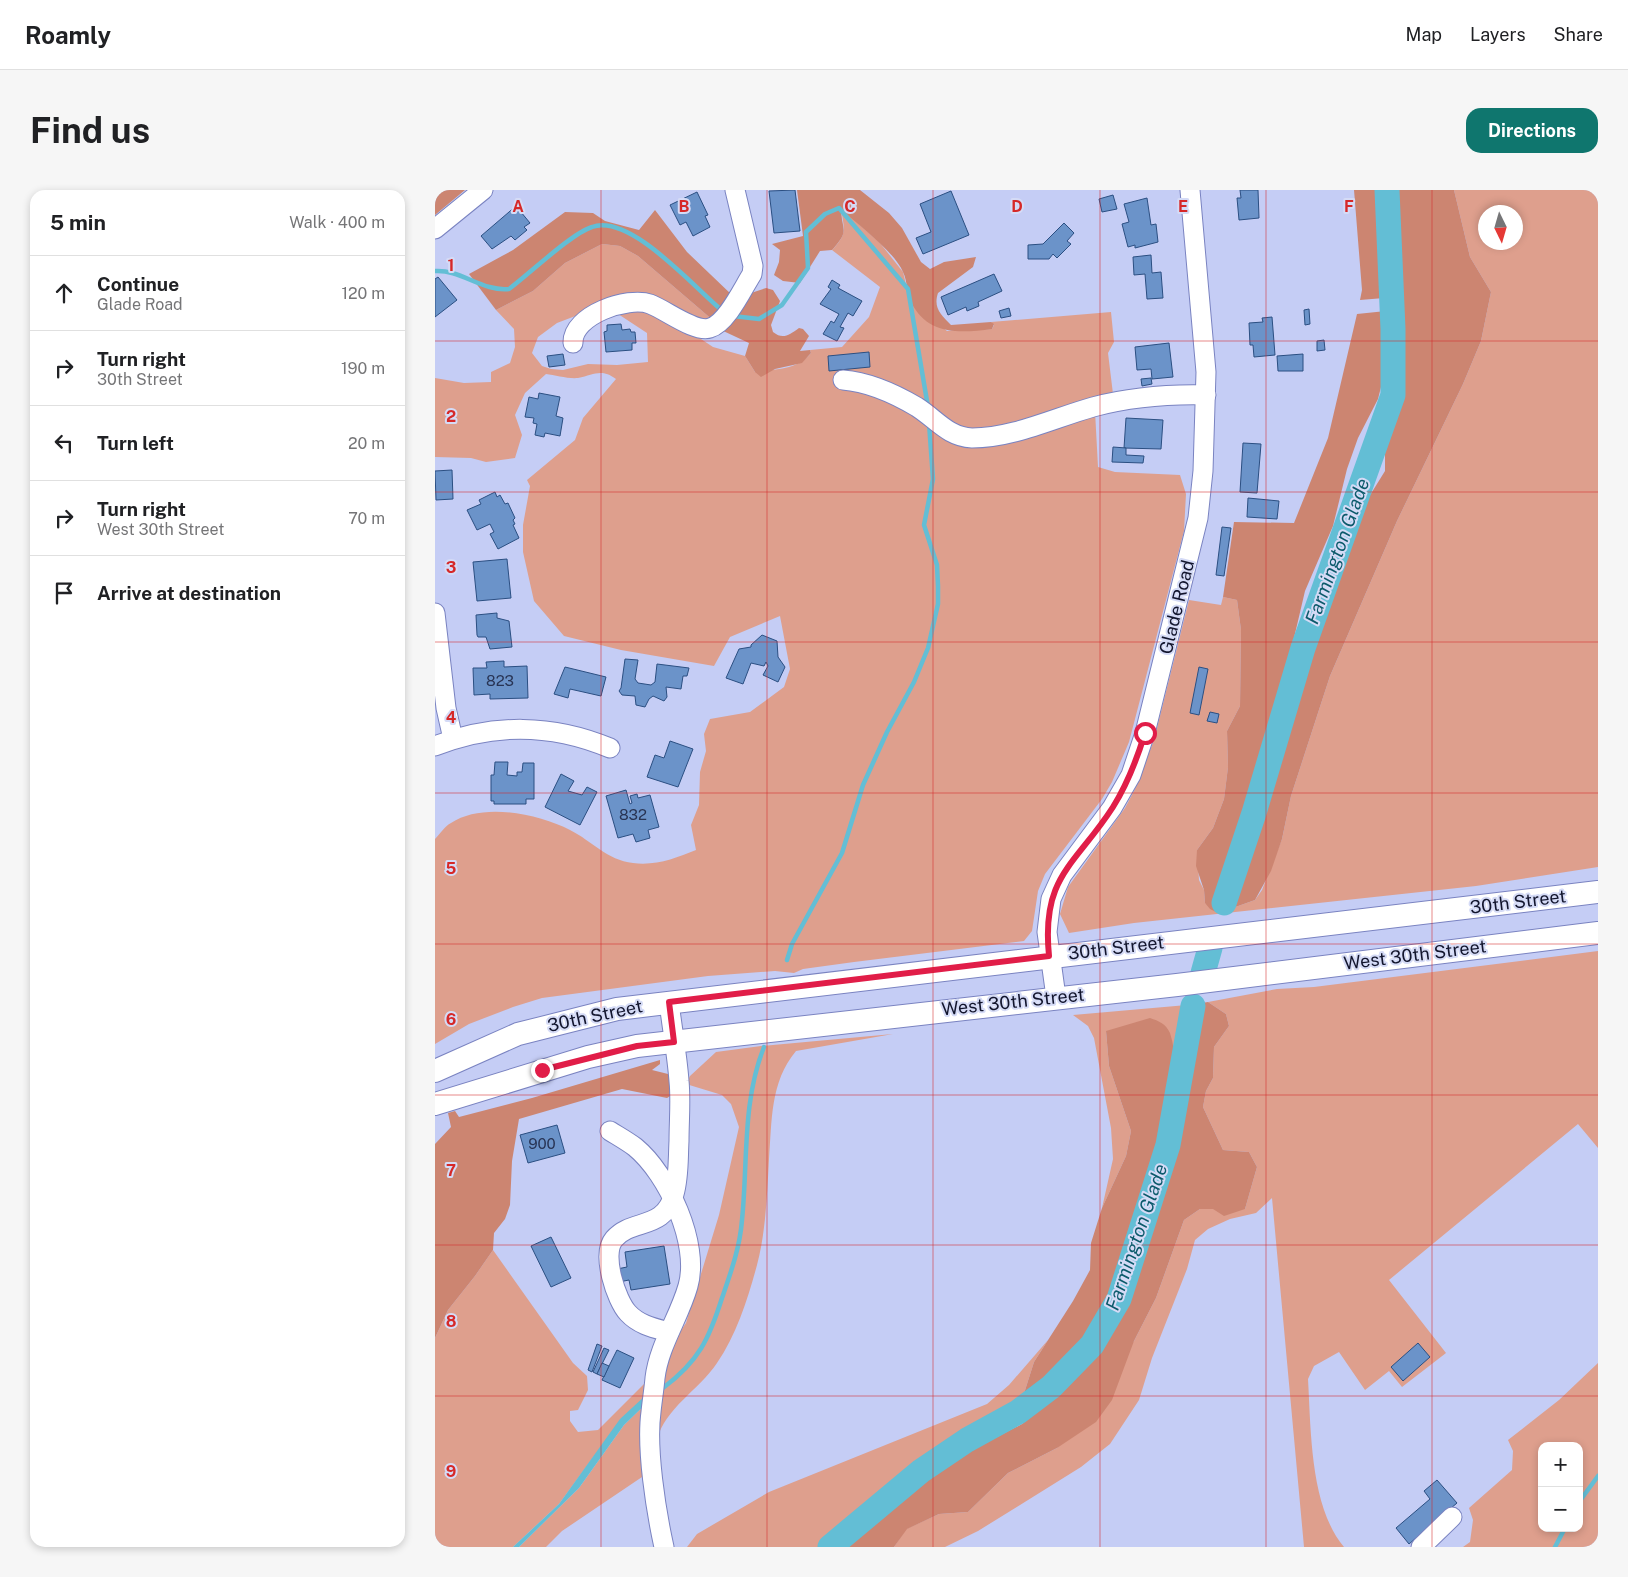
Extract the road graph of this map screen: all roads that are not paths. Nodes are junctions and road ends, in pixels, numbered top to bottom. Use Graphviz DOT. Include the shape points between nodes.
graph roads {
  1 [pos="483,190"];
  2 [pos="735,190"];
  3 [pos="1190,190"];
  4 [pos="435,229"];
  5 [pos="573,343"];
  6 [pos="843,380"];
  7 [pos="1206,395"];
  8 [pos="435,613"];
  9 [pos="453,739"];
  10 [pos="435,746"];
  11 [pos="610,748"];
  12 [pos="1598,892"];
  13 [pos="1598,933"];
  14 [pos="1049,956"];
  15 [pos="1056,997"];
  16 [pos="669,1002"];
  17 [pos="674,1042"];
  18 [pos="435,1071"];
  19 [pos="435,1104"];
  20 [pos="609,1131"];
  21 [pos="672,1199"];
  22 [pos="669,1332"];
  23 [pos="1452,1517"];
  24 [pos="664,1547"];
  25 [pos="1421,1547"];
  1 -- 4 [label="street"];
  2 -- 5 [label="street" via="753,266 752,274 730,309 714,326 700,328 650,304 635,301 618,304 583,322 577,328"];
  3 -- 7 [label="street, Glade Road"];
  6 -- 7 [label="street" via="871,385 899,397 953,433 972,438 1015,431 1129,399"];
  7 -- 14 [label="street, Glade Road" via="1198,518 1145,733 1121,795 1053,890 1047,922"];
  8 -- 9 [label="street" via="446,708"];
  9 -- 10 [label="street"];
  9 -- 11 [label="street" via="491,731 530,729 575,735"];
  12 -- 14 [label="main road, 30th Street"];
  13 -- 15 [label="main road, West 30th Street"];
  14 -- 15 [label="street, Glade Road"];
  14 -- 16 [label="main road, 30th Street"];
  15 -- 17 [label="main road, West 30th Street"];
  16 -- 17 [label="street"];
  16 -- 18 [label="main road, 30th Street" via="617,1008 518,1034"];
  17 -- 19 [label="main road, West 30th Street" via="588,1057"];
  17 -- 21 [label="street" via="680,1082 678,1171"];
  20 -- 21 [label="street" via="636,1148 658,1174"];
  21 -- 22 [label="street" via="686,1229 691,1263 689,1284"];
  21 -- 22 [label="street" via="667,1210 656,1220 615,1238 607,1255 616,1289 628,1313 642,1324"];
  22 -- 24 [label="street" via="659,1357 651,1411 652,1460"];
  23 -- 25 [label="street"];
}
